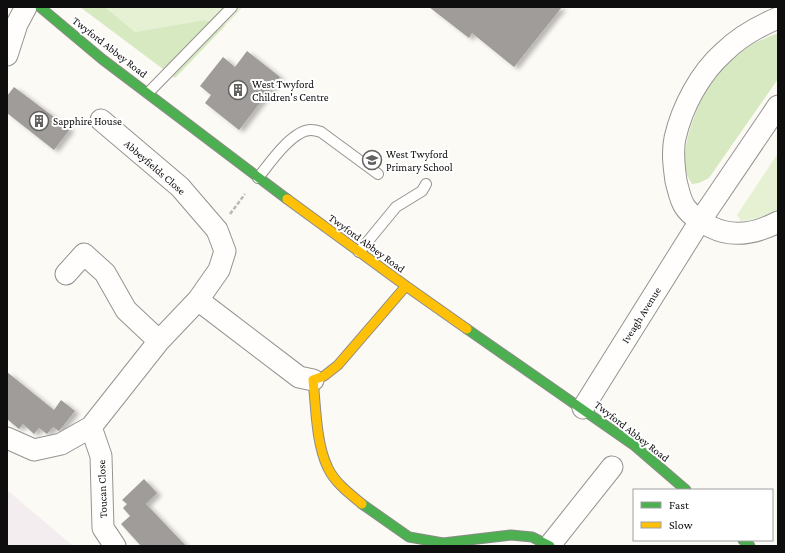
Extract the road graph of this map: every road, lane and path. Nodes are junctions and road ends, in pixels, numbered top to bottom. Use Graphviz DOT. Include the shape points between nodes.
graph roads {
  1 [pos="26,7"];
  2 [pos="40,7"];
  3 [pos="232,7"];
  4 [pos="778,18"];
  5 [pos="7,55"];
  6 [pos="148,93"];
  7 [pos="778,106"];
  8 [pos="100,120"];
  9 [pos="378,174"];
  10 [pos="258,178"];
  11 [pos="426,184"];
  12 [pos="700,221"];
  13 [pos="778,222"];
  14 [pos="217,230"];
  15 [pos="359,252"];
  16 [pos="66,274"];
  17 [pos="406,286"];
  18 [pos="198,300"];
  19 [pos="159,341"];
  20 [pos="313,380"];
  21 [pos="583,408"];
  22 [pos="91,427"];
  23 [pos="7,438"];
  24 [pos="612,468"];
  25 [pos="685,489"];
  26 [pos="550,545"];
  27 [pos="115,546"];
  1 -- 5 [label="street" via="17,24"];
  2 -- 6 [label="street, Twyford Abbey Road" via="102,59"];
  3 -- 6 [label="lane"];
  4 -- 12 [label="street" via="761,25 724,51 708,69 684,110 675,139 674,165 684,206"];
  6 -- 10 [label="street, Twyford Abbey Road"];
  7 -- 12 [label="street, Iveagh Avenue"];
  8 -- 14 [label="street, Abbeyfields Close" via="180,187"];
  9 -- 10 [label="lane" via="321,132 310,130 295,136"];
  10 -- 14 [label="path"];
  10 -- 15 [label="street, Twyford Abbey Road"];
  11 -- 15 [label="lane" via="422,191 396,207"];
  12 -- 13 [label="street" via="730,233 751,233"];
  12 -- 21 [label="street, Iveagh Avenue"];
  14 -- 18 [label="street, Abbeyfields Close" via="225,251 219,270"];
  15 -- 17 [label="street, Twyford Abbey Road"];
  16 -- 19 [label="street" via="84,254 105,273 126,310"];
  17 -- 20 [label="street" via="338,365 324,376"];
  17 -- 21 [label="street, Twyford Abbey Road"];
  18 -- 19 [label="street, Abbeyfields Close"];
  18 -- 20 [label="street" via="299,377"];
  19 -- 22 [label="street, Abbeyfields Close"];
  20 -- 26 [label="street" via="319,440 328,469 342,487 403,533 409,537 443,543 511,535 532,537"];
  21 -- 25 [label="street, Twyford Abbey Road" via="635,446"];
  22 -- 23 [label="street" via="61,444 34,450"];
  22 -- 27 [label="street, Toucan Close" via="101,456 104,528"];
  24 -- 26 [label="street"];
}
